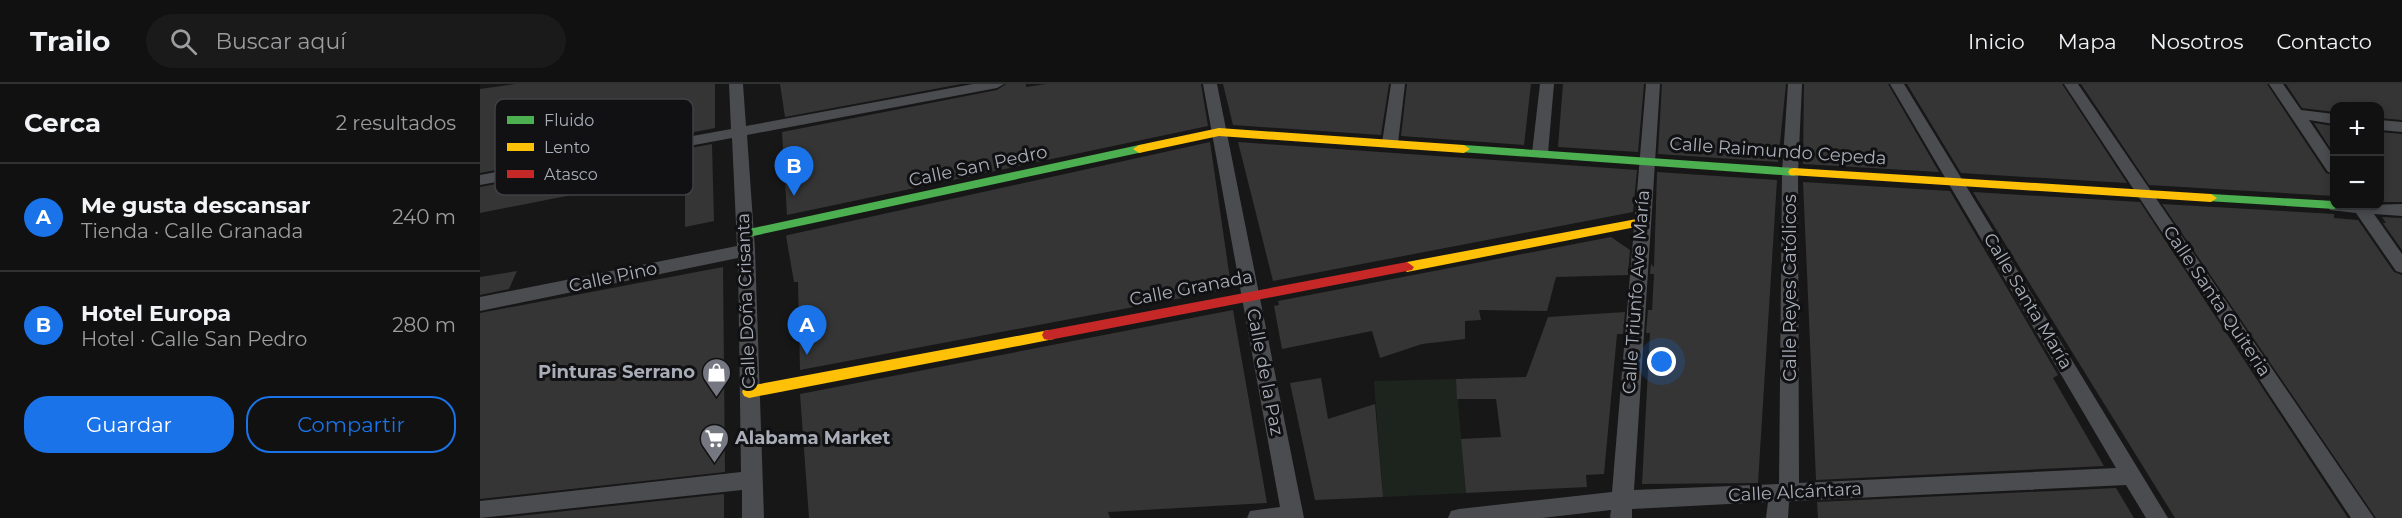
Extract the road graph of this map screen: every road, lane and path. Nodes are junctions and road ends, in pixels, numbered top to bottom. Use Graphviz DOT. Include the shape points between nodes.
graph roads {
  1 [pos="736,84"];
  2 [pos="997,84"];
  3 [pos="1210,84"];
  4 [pos="1398,84"];
  5 [pos="1547,84"];
  6 [pos="1653,84"];
  7 [pos="1795,84"];
  8 [pos="1897,84"];
  9 [pos="2070,84"];
  10 [pos="2276,84"];
  11 [pos="2298,114"];
  12 [pos="2330,118"];
  13 [pos="2384,126"];
  14 [pos="2402,128"];
  15 [pos="738,132"];
  16 [pos="1219,132"];
  17 [pos="693,140"];
  18 [pos="1390,143"];
  19 [pos="1540,153"];
  20 [pos="1646,162"];
  21 [pos="2330,162"];
  22 [pos="1790,172"];
  23 [pos="495,177"];
  24 [pos="480,180"];
  25 [pos="1957,182"];
  26 [pos="2145,192"];
  27 [pos="2330,205"];
  28 [pos="2384,208"];
  29 [pos="2364,210"];
  30 [pos="2402,210"];
  31 [pos="1642,222"];
  32 [pos="745,242"];
  33 [pos="2402,267"];
  34 [pos="1250,295"];
  35 [pos="480,304"];
  36 [pos="749,392"];
  37 [pos="2133,476"];
  38 [pos="751,480"];
  39 [pos="1784,493"];
  40 [pos="1621,509"];
  41 [pos="480,510"];
  42 [pos="1292,517"];
  43 [pos="753,518"];
  44 [pos="1258,518"];
  45 [pos="1459,518"];
  46 [pos="1778,518"];
  47 [pos="2157,518"];
  48 [pos="2363,518"];
  1 -- 15 [label="street, Calle Doña Crisanta"];
  2 -- 15 [label="street"];
  3 -- 16 [label="street, Calle de la Paz"];
  4 -- 18 [label="street"];
  5 -- 19 [label="street"];
  6 -- 20 [label="street, Calle Triunfo Ave María"];
  7 -- 22 [label="street, Calle Reyes Católicos"];
  8 -- 25 [label="street, Calle Santa María"];
  9 -- 26 [label="street, Calle Santa Quiteria"];
  10 -- 11 [label="street"];
  11 -- 12 [label="street"];
  11 -- 21 [label="street"];
  13 -- 14 [label="street"];
  15 -- 17 [label="street"];
  15 -- 32 [label="street, Calle Doña Crisanta"];
  16 -- 18 [label="street, Calle Raimundo Cepeda"];
  16 -- 32 [label="street, Calle San Pedro"];
  16 -- 34 [label="street, Calle de la Paz"];
  18 -- 19 [label="street, Calle Raimundo Cepeda"];
  19 -- 20 [label="street, Calle Raimundo Cepeda"];
  20 -- 22 [label="street, Calle Raimundo Cepeda"];
  20 -- 31 [label="street, Calle Triunfo Ave María"];
  22 -- 25 [label="street, Calle Raimundo Cepeda"];
  22 -- 39 [label="street, Calle Reyes Católicos"];
  23 -- 24 [label="street"];
  25 -- 26 [label="street, Calle Raimundo Cepeda"];
  25 -- 37 [label="street, Calle Santa María"];
  26 -- 27 [label="street, Calle Raimundo Cepeda"];
  26 -- 48 [label="street, Calle Santa Quiteria"];
  28 -- 30 [label="street, Calle Raimundo Cepeda"];
  29 -- 33 [label="street"];
  31 -- 34 [label="street, Calle Granada"];
  31 -- 40 [label="street, Calle Triunfo Ave María"];
  32 -- 35 [label="street, Calle Pino"];
  32 -- 36 [label="street, Calle Doña Crisanta"];
  34 -- 36 [label="street, Calle Granada"];
  34 -- 42 [label="street, Calle de la Paz"];
  36 -- 38 [label="street, Calle Doña Crisanta"];
  37 -- 39 [label="street, Calle Alcántara"];
  37 -- 47 [label="street, Calle Santa María"];
  38 -- 41 [label="street"];
  38 -- 43 [label="street, Calle Doña Crisanta"];
  39 -- 40 [label="street, Calle Alcántara"];
  39 -- 46 [label="street, Calle Reyes Católicos"];
  40 -- 45 [label="street, Calle Alcántara"];
  42 -- 44 [label="street"];
}
